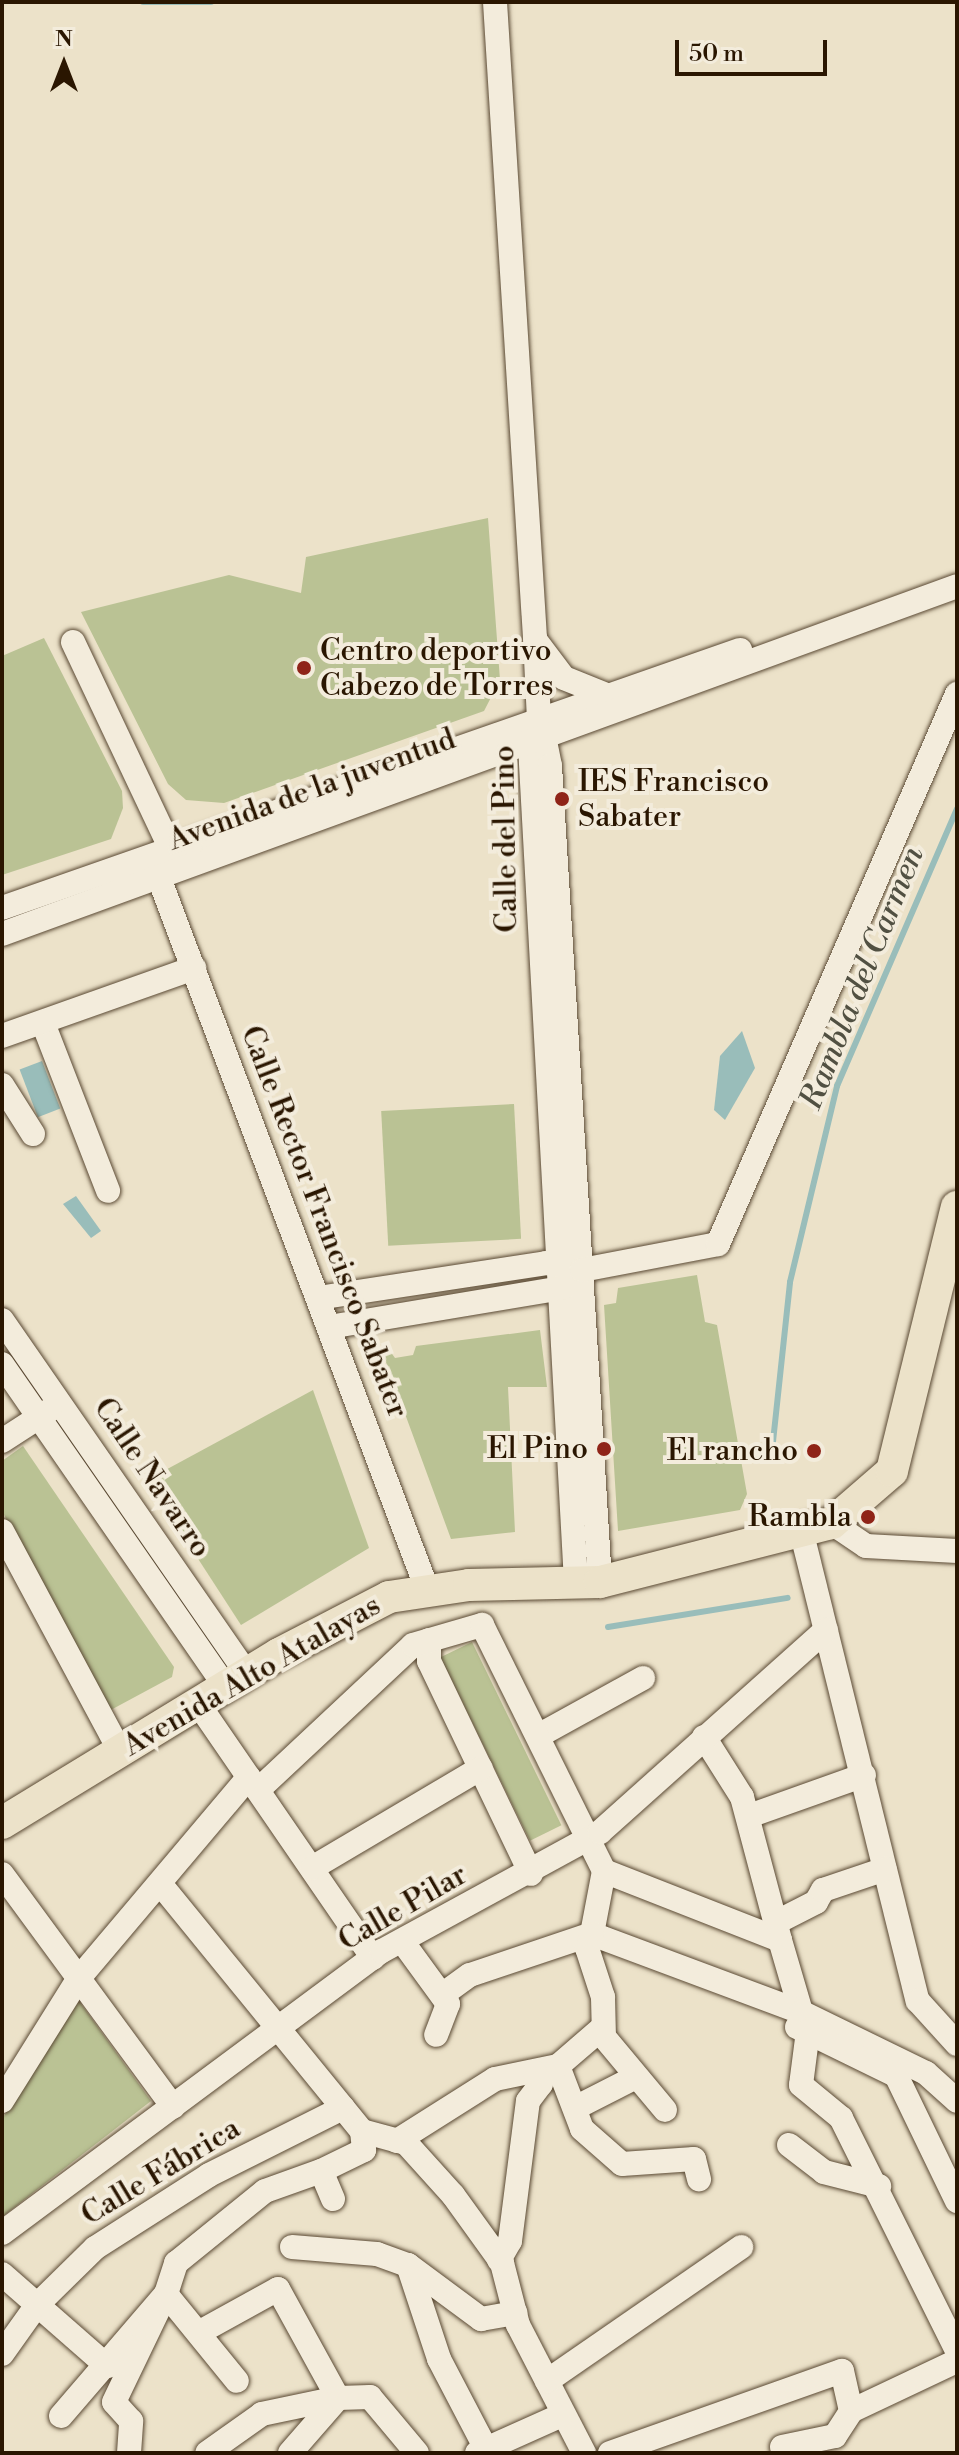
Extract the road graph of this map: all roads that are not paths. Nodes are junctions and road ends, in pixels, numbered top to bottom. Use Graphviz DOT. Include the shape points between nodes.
graph roads {
  1 [pos="495,2"];
  2 [pos="957,580"];
  3 [pos="957,586"];
  4 [pos="535,638"];
  5 [pos="73,642"];
  6 [pos="957,694"];
  7 [pos="609,696"];
  8 [pos="539,736"];
  9 [pos="291,831"];
  10 [pos="171,849"];
  11 [pos="159,878"];
  12 [pos="2,908"];
  13 [pos="3,933"];
  14 [pos="194,968"];
  15 [pos="43,1023"];
  16 [pos="2,1036"];
  17 [pos="2,1085"];
  18 [pos="33,1134"];
  19 [pos="108,1191"];
  20 [pos="957,1207"];
  21 [pos="571,1266"];
  22 [pos="563,1288"];
  23 [pos="318,1298"];
  24 [pos="2,1320"];
  25 [pos="329,1327"];
  26 [pos="2,1364"];
  27 [pos="61,1403"];
  28 [pos="39,1417"];
  29 [pos="2,1441"];
  30 [pos="817,1528"];
  31 [pos="2,1531"];
  32 [pos="957,1551"];
  33 [pos="588,1582"];
  34 [pos="427,1589"];
  35 [pos="826,1630"];
  36 [pos="429,1640"];
  37 [pos="643,1678"];
  38 [pos="224,1689"];
  39 [pos="538,1736"];
  40 [pos="704,1737"];
  41 [pos="120,1751"];
  42 [pos="481,1768"];
  43 [pos="864,1775"];
  44 [pos="254,1783"];
  45 [pos="5,1811"];
  46 [pos="749,1816"];
  47 [pos="589,1839"];
  48 [pos="312,1868"];
  49 [pos="885,1869"];
  50 [pos="604,1871"];
  51 [pos="2,1874"];
  52 [pos="531,1874"];
  53 [pos="162,1886"];
  54 [pos="779,1931"];
  55 [pos="592,1934"];
  56 [pos="402,1941"];
  57 [pos="373,1958"];
  58 [pos="79,1978"];
  59 [pos="442,1995"];
  60 [pos="804,2022"];
  61 [pos="602,2028"];
  62 [pos="280,2029"];
  63 [pos="436,2035"];
  64 [pos="955,2041"];
  65 [pos="547,2069"];
  66 [pos="896,2075"];
  67 [pos="636,2077"];
  68 [pos="3,2097"];
  69 [pos="957,2102"];
  70 [pos="173,2107"];
  71 [pos="577,2107"];
  72 [pos="343,2108"];
  73 [pos="665,2110"];
  74 [pos="362,2131"];
  75 [pos="397,2141"];
  76 [pos="789,2145"];
  77 [pos="321,2171"];
  78 [pos="699,2179"];
  79 [pos="879,2186"];
  80 [pos="333,2199"];
  81 [pos="957,2201"];
  82 [pos="2,2233"];
  83 [pos="292,2247"];
  84 [pos="741,2247"];
  85 [pos="499,2260"];
  86 [pos="408,2265"];
  87 [pos="2,2274"];
  88 [pos="166,2294"];
  89 [pos="37,2305"];
  90 [pos="515,2313"];
  91 [pos="200,2332"];
  92 [pos="957,2351"];
  93 [pos="2,2354"];
  94 [pos="957,2361"];
  95 [pos="107,2366"];
  96 [pos="237,2381"];
  97 [pos="547,2381"];
  98 [pos="338,2398"];
  99 [pos="851,2411"];
  100 [pos="562,2415"];
  101 [pos="61,2416"];
  102 [pos="782,2447"];
  103 [pos="481,2450"];
  104 [pos="129,2453"];
  105 [pos="207,2453"];
  106 [pos="290,2453"];
  107 [pos="417,2453"];
  108 [pos="584,2453"];
  109 [pos="610,2453"];
  1 -- 4 [label="street, Calle del Pino"];
  2 -- 7 [label="street, Avenida de la juventud"];
  3 -- 8 [label="street, Avenida de la juventud"];
  4 -- 7 [label="street" via="564,678"];
  4 -- 8 [label="street, Calle del Pino"];
  5 -- 10 [label="street"];
  6 -- 21 [label="street" via="728,1229 706,1249"];
  7 -- 8 [label="street, Avenida de la juventud"];
  8 -- 9 [label="street, Avenida de la juventud"];
  8 -- 10 [label="street, Avenida de la juventud"];
  8 -- 21 [label="street, Calle del Pino"];
  9 -- 10 [label="street" via="197,853"];
  9 -- 11 [label="street, Avenida de la juventud"];
  10 -- 11 [label="street"];
  10 -- 12 [label="street, Avenida de la juventud"];
  10 -- 13 [label="street" via="150,869"];
  11 -- 13 [label="street, Avenida de la juventud"];
  11 -- 14 [label="street, Calle Rector Francisco Sabater"];
  14 -- 15 [label="street"];
  14 -- 23 [label="street, Calle Rector Francisco Sabater"];
  15 -- 16 [label="street"];
  15 -- 19 [label="street"];
  17 -- 18 [label="street"];
  20 -- 30 [label="main road, Avenida Alto Atalayas" via="892,1471"];
  21 -- 22 [label="street"];
  21 -- 23 [label="street"];
  21 -- 33 [label="street, Calle del Pino"];
  22 -- 25 [label="street"];
  22 -- 33 [label="street"];
  23 -- 25 [label="street, Calle Rector Francisco Sabater"];
  24 -- 27 [label="street, Calle Navarro"];
  25 -- 34 [label="street, Calle Rector Francisco Sabater"];
  26 -- 28 [label="street, Calle Navarro"];
  27 -- 28 [label="street"];
  27 -- 38 [label="street, Calle Navarro"];
  28 -- 29 [label="street"];
  28 -- 38 [label="street, Calle Navarro"];
  30 -- 32 [label="street" via="866,1546"];
  30 -- 33 [label="main road, Avenida Alto Atalayas"];
  30 -- 35 [label="street"];
  31 -- 41 [label="street"];
  33 -- 34 [label="main road, Avenida Alto Atalayas"];
  34 -- 38 [label="main road, Avenida Alto Atalayas" via="347,1615"];
  35 -- 40 [label="street, Calle Pilar"];
  35 -- 43 [label="street"];
  36 -- 39 [label="street" via="482,1625"];
  36 -- 42 [label="street" via="429,1661"];
  36 -- 44 [label="street" via="413,1645"];
  37 -- 39 [label="street"];
  38 -- 41 [label="main road, Avenida Alto Atalayas"];
  38 -- 44 [label="street"];
  39 -- 47 [label="street"];
  40 -- 46 [label="street"];
  40 -- 47 [label="street, Calle Pilar"];
  41 -- 45 [label="main road, Avenida Alto Atalayas"];
  42 -- 48 [label="street"];
  42 -- 52 [label="street"];
  43 -- 46 [label="street"];
  43 -- 49 [label="street"];
  44 -- 48 [label="street"];
  44 -- 53 [label="street"];
  46 -- 54 [label="street"];
  47 -- 50 [label="street"];
  47 -- 52 [label="street, Calle Pilar"];
  48 -- 57 [label="street"];
  49 -- 54 [label="street" via="823,1890 816,1902"];
  49 -- 64 [label="street" via="918,2001"];
  50 -- 54 [label="street"];
  50 -- 55 [label="street"];
  51 -- 58 [label="street"];
  52 -- 56 [label="street, Calle Pilar"];
  53 -- 58 [label="street"];
  53 -- 62 [label="street"];
  54 -- 60 [label="street"];
  55 -- 59 [label="street" via="470,1975"];
  55 -- 60 [label="street"];
  55 -- 61 [label="street" via="587,1948 603,1997"];
  56 -- 57 [label="street, Calle Pilar"];
  56 -- 59 [label="street"];
  57 -- 62 [label="street, Calle Pilar"];
  58 -- 68 [label="street"];
  58 -- 70 [label="street"];
  59 -- 63 [label="street" via="448,2004"];
  60 -- 66 [label="street"];
  60 -- 69 [label="street" via="926,2073"];
  60 -- 79 [label="street" via="801,2085 841,2118"];
  61 -- 65 [label="street"];
  61 -- 67 [label="street"];
  62 -- 70 [label="street, Calle Pilar"];
  62 -- 72 [label="street"];
  65 -- 71 [label="street"];
  65 -- 75 [label="street" via="495,2079"];
  65 -- 85 [label="street" via="528,2101 510,2241"];
  66 -- 69 [label="street"];
  66 -- 81 [label="street"];
  67 -- 71 [label="street"];
  67 -- 73 [label="street"];
  70 -- 82 [label="street, Calle Pilar"];
  71 -- 78 [label="street" via="582,2129 622,2164 694,2159"];
  72 -- 74 [label="street"];
  72 -- 89 [label="street, Calle Fábrica" via="138,2218"];
  74 -- 75 [label="street"];
  74 -- 77 [label="street" via="364,2150"];
  75 -- 85 [label="street" via="453,2195"];
  76 -- 79 [label="street" via="824,2172"];
  77 -- 80 [label="street"];
  77 -- 88 [label="street" via="265,2191 236,2214 176,2263"];
  79 -- 92 [label="street"];
  83 -- 86 [label="street" via="338,2248"];
  84 -- 97 [label="street"];
  85 -- 90 [label="street"];
  86 -- 90 [label="street" via="481,2319"];
  86 -- 103 [label="street" via="439,2359"];
  87 -- 89 [label="street"];
  88 -- 91 [label="street"];
  88 -- 95 [label="street"];
  88 -- 104 [label="street" via="114,2402 131,2421"];
  89 -- 93 [label="street, Calle Fábrica"];
  89 -- 95 [label="street"];
  90 -- 97 [label="street"];
  91 -- 96 [label="street"];
  91 -- 98 [label="street" via="278,2289"];
  94 -- 99 [label="street"];
  95 -- 101 [label="street"];
  97 -- 100 [label="street"];
  98 -- 105 [label="street" via="262,2414"];
  98 -- 106 [label="street"];
  98 -- 107 [label="street" via="370,2397"];
  99 -- 102 [label="street" via="835,2436"];
  99 -- 109 [label="street" via="842,2371"];
  100 -- 103 [label="street"];
  100 -- 108 [label="street"];
}
